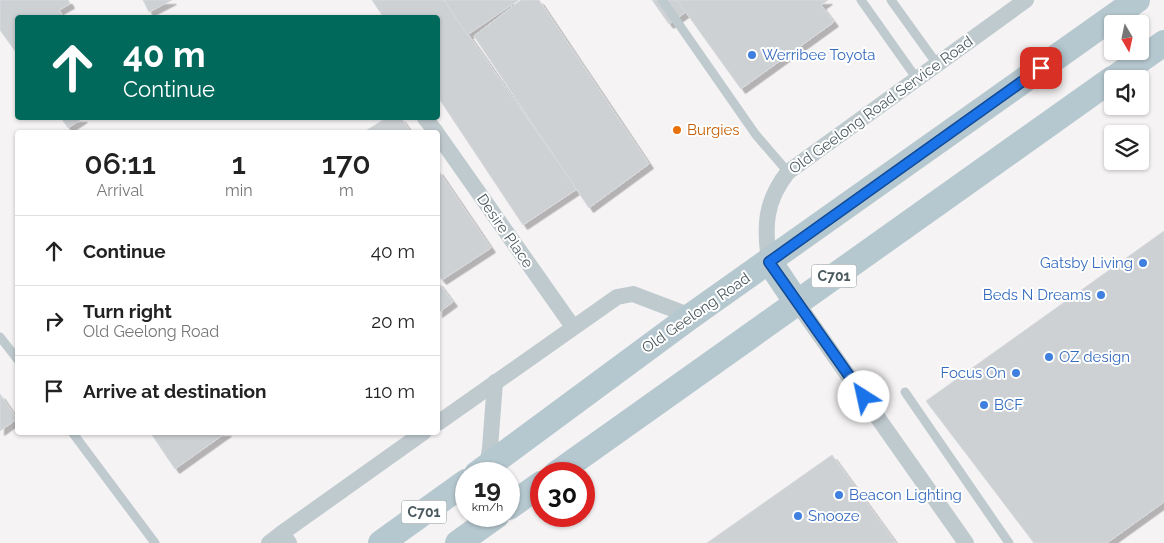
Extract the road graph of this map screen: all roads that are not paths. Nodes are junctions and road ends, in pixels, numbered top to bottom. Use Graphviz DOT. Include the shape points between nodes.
graph roads {
  1 [pos="662,0"];
  2 [pos="861,0"];
  3 [pos="891,0"];
  4 [pos="1026,0"];
  5 [pos="1137,0"];
  6 [pos="1164,42"];
  7 [pos="937,64"];
  8 [pos="1125,70"];
  9 [pos="917,79"];
  10 [pos="1104,85"];
  11 [pos="440,138"];
  12 [pos="788,172"];
  13 [pos="769,262"];
  14 [pos="797,302"];
  15 [pos="691,316"];
  16 [pos="573,327"];
  17 [pos="0,337"];
  18 [pos="15,356"];
  19 [pos="495,382"];
  20 [pos="905,392"];
  21 [pos="440,422"];
  22 [pos="74,435"];
  23 [pos="420,435"];
  24 [pos="483,462"];
  25 [pos="493,462"];
  26 [pos="573,462"];
  27 [pos="455,490"];
  28 [pos="481,527"];
  29 [pos="280,540"];
  30 [pos="155,543"];
  31 [pos="381,543"];
  32 [pos="458,543"];
  33 [pos="966,543"];
  34 [pos="1009,543"];
  1 -- 12 [label="lane" via="756,135"];
  2 -- 9 [label="lane"];
  3 -- 7 [label="lane"];
  4 -- 7 [label="street, Old Geelong Road Service Road"];
  5 -- 13 [label="main road, Old Geelong Road / C701"];
  6 -- 8 [label="main road, C701"];
  7 -- 9 [label="street, Old Geelong Road Service Road"];
  9 -- 12 [label="street, Old Geelong Road Service Road"];
  10 -- 14 [label="main road, C701"];
  11 -- 16 [label="street, Desire Place"];
  12 -- 13 [label="street, Old Geelong Road Service Road" via="777,186 767,217"];
  13 -- 14 [label="main road"];
  13 -- 15 [label="main road, Old Geelong Road / C701"];
  14 -- 26 [label="main road, C701"];
  14 -- 33 [label="street"];
  15 -- 16 [label="street" via="633,294 617,297"];
  15 -- 25 [label="main road, Old Geelong Road / C701"];
  16 -- 19 [label="street"];
  17 -- 18 [label="lane"];
  19 -- 21 [label="street"];
  19 -- 24 [label="street" via="490,448"];
  20 -- 34 [label="lane"];
  22 -- 30 [label="lane"];
  23 -- 29 [label="street"];
  27 -- 31 [label="main road, Old Geelong Road / C701"];
  28 -- 32 [label="main road"];
}
